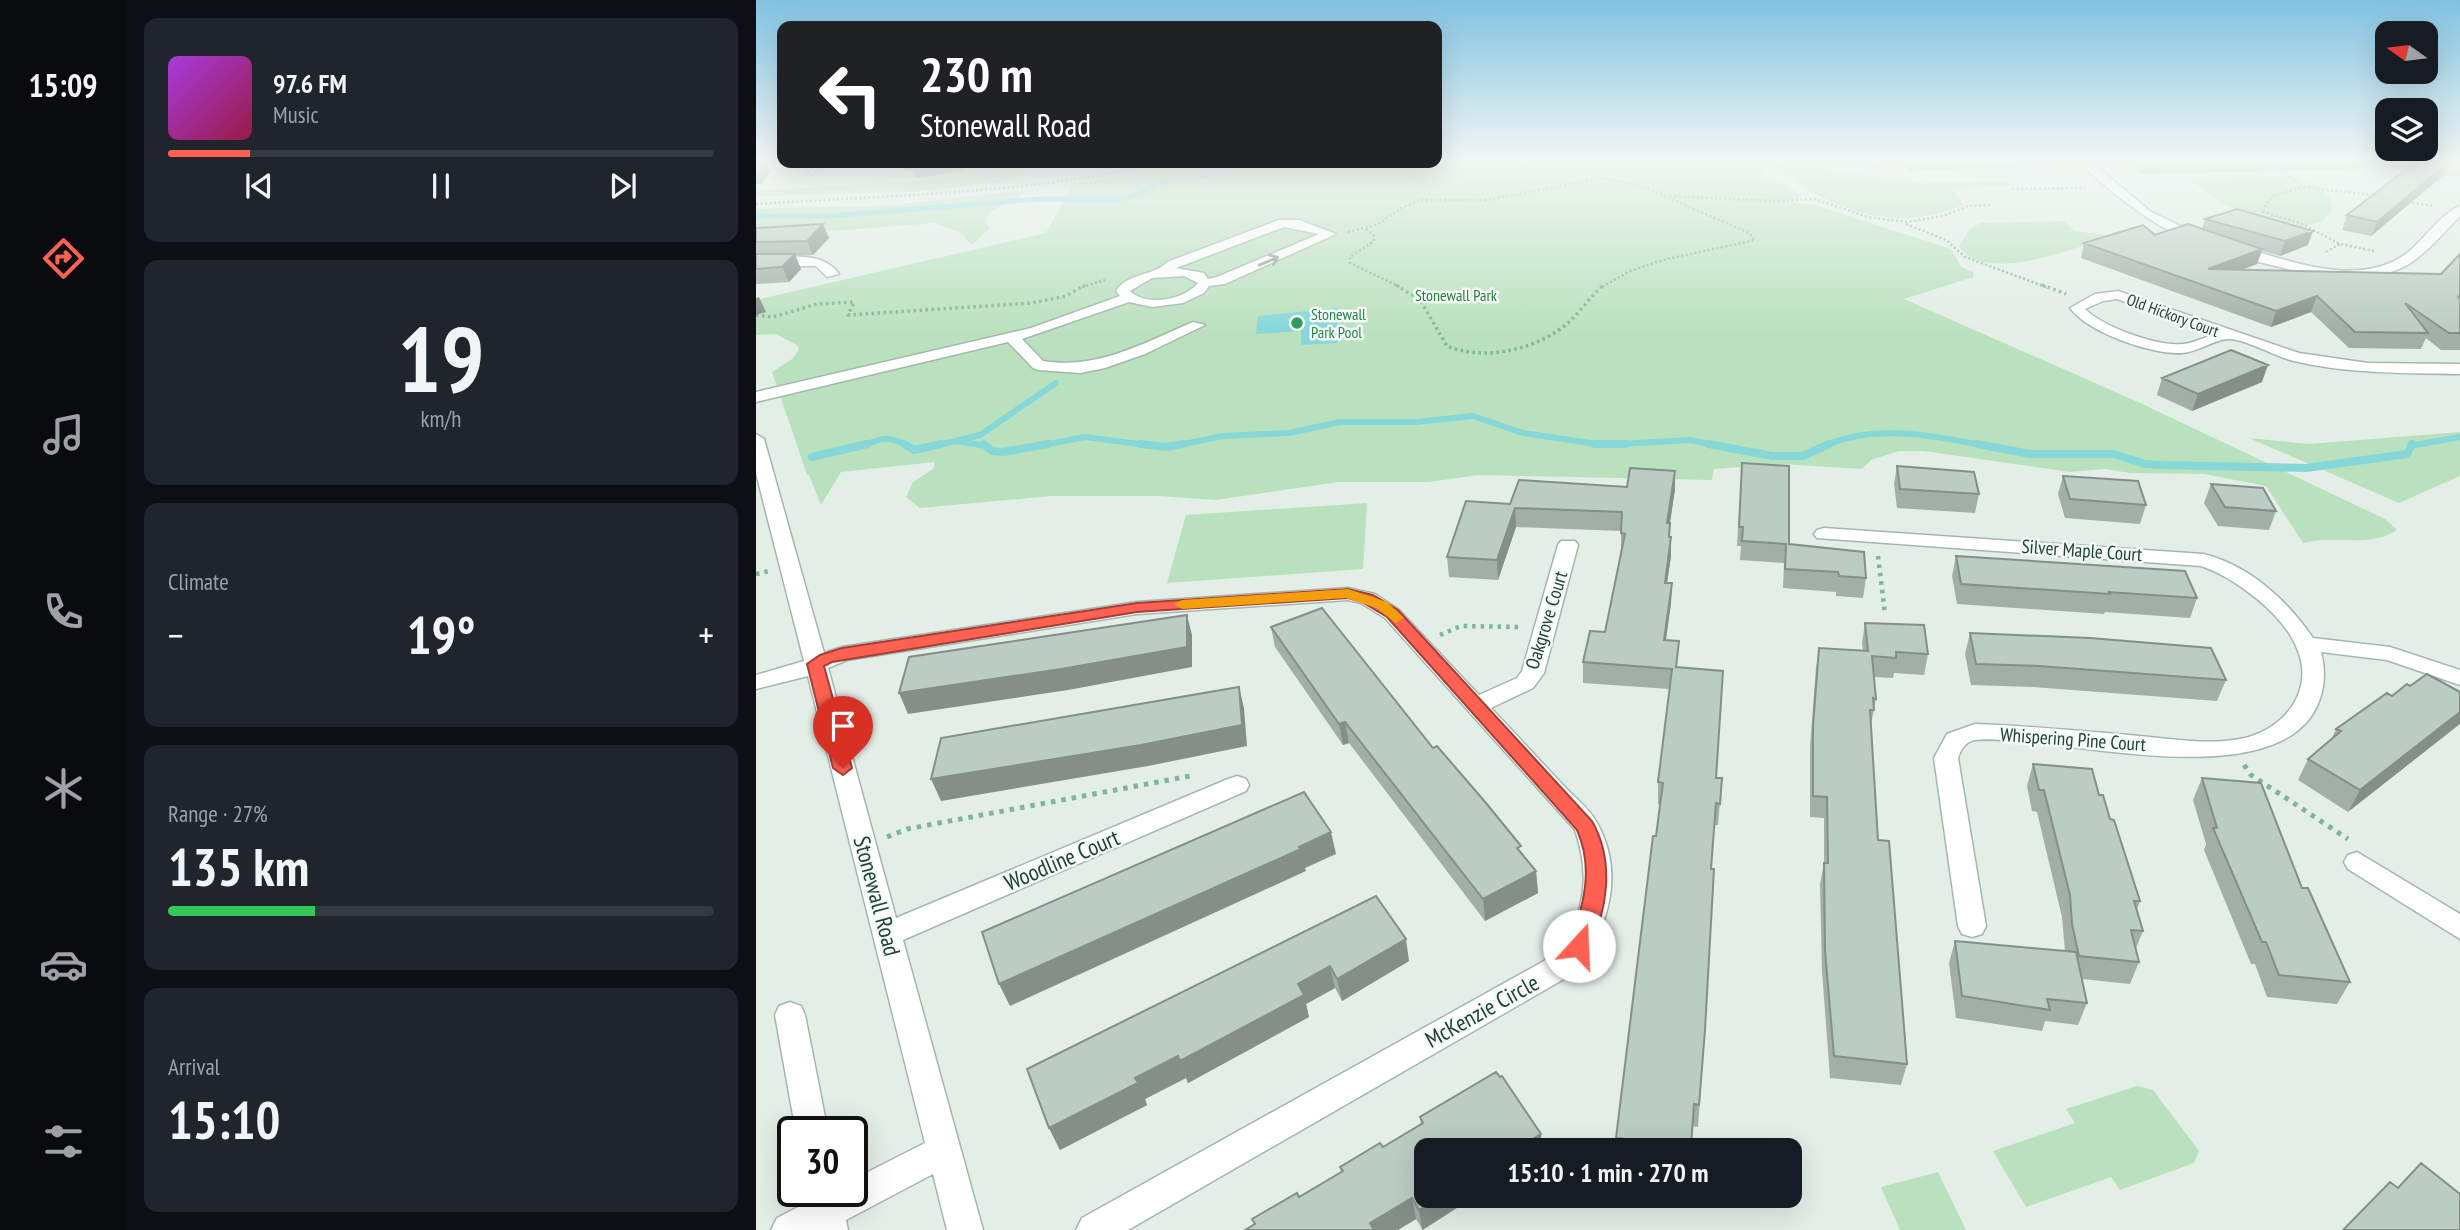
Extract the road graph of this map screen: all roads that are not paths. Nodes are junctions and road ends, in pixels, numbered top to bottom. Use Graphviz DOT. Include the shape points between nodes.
graph roads {
  1 [pos="2154,218"];
  2 [pos="2450,218"];
  3 [pos="756,262"];
  4 [pos="1164,272"];
  5 [pos="832,274"];
  6 [pos="1205,282"];
  7 [pos="1128,298"];
  8 [pos="1198,325"];
  9 [pos="2227,334"];
  10 [pos="1012,337"];
  11 [pos="2460,369"];
  12 [pos="756,397"];
  13 [pos="756,439"];
  14 [pos="1824,534"];
  15 [pos="1568,545"];
  16 [pos="2308,644"];
  17 [pos="815,664"];
  18 [pos="2460,678"];
  19 [pos="756,682"];
  20 [pos="1476,706"];
  21 [pos="1237,785"];
  22 [pos="2357,863"];
  23 [pos="1972,926"];
  24 [pos="2460,928"];
  25 [pos="887,934"];
  26 [pos="790,1015"];
  27 [pos="809,1116"];
  28 [pos="944,1151"];
  29 [pos="826,1211"];
  30 [pos="789,1230"];
  31 [pos="965,1230"];
  32 [pos="1094,1230"];
  1 -- 2 [label="street" via="2275,263 2312,270 2378,269 2405,260"];
  3 -- 5 [label="street" via="818,262"];
  4 -- 6 [label="street" via="1193,274"];
  6 -- 4 [label="street, one-way" via="1220,282 1330,234 1283,223"];
  4 -- 7 [label="street" via="1134,281 1123,291"];
  6 -- 7 [label="street" via="1193,294 1175,300"];
  7 -- 10 [label="street" via="1072,321"];
  8 -- 10 [label="street" via="1086,368 1038,365"];
  9 -- 9 [label="street, Old Hickory Court" via="2127,297 2109,295 2077,308 2080,315 2152,345 2185,348"];
  9 -- 11 [label="street, Old Hickory Court" via="2279,352 2343,366"];
  10 -- 12 [label="street"];
  13 -- 17 [label="street, Stonewall Road"];
  14 -- 16 [label="street, Silver Maple Court" via="2203,560 2250,583"];
  15 -- 20 [label="street, Oakgrove Court" via="1533,673 1525,683"];
  16 -- 18 [label="street" via="2390,654"];
  16 -- 23 [label="street, Whispering Pine Court" via="2314,670 2311,695 2299,718 2258,742 2208,749 2001,732 1958,736 1950,743 1946,758"];
  17 -- 19 [label="street, McKenzie Circle"];
  17 -- 20 [label="street, McKenzie Circle" via="842,654 1137,608 1348,594 1382,605"];
  17 -- 25 [label="street, Stonewall Road"];
  20 -- 32 [label="street, McKenzie Circle" via="1586,826 1598,868 1579,946 1554,970"];
  21 -- 25 [label="street, Woodline Court"];
  22 -- 24 [label="street"];
  25 -- 28 [label="street, Stonewall Road"];
  26 -- 27 [label="street"];
  28 -- 29 [label="street"];
  28 -- 31 [label="street, Stonewall Road"];
  29 -- 30 [label="street"];
}
